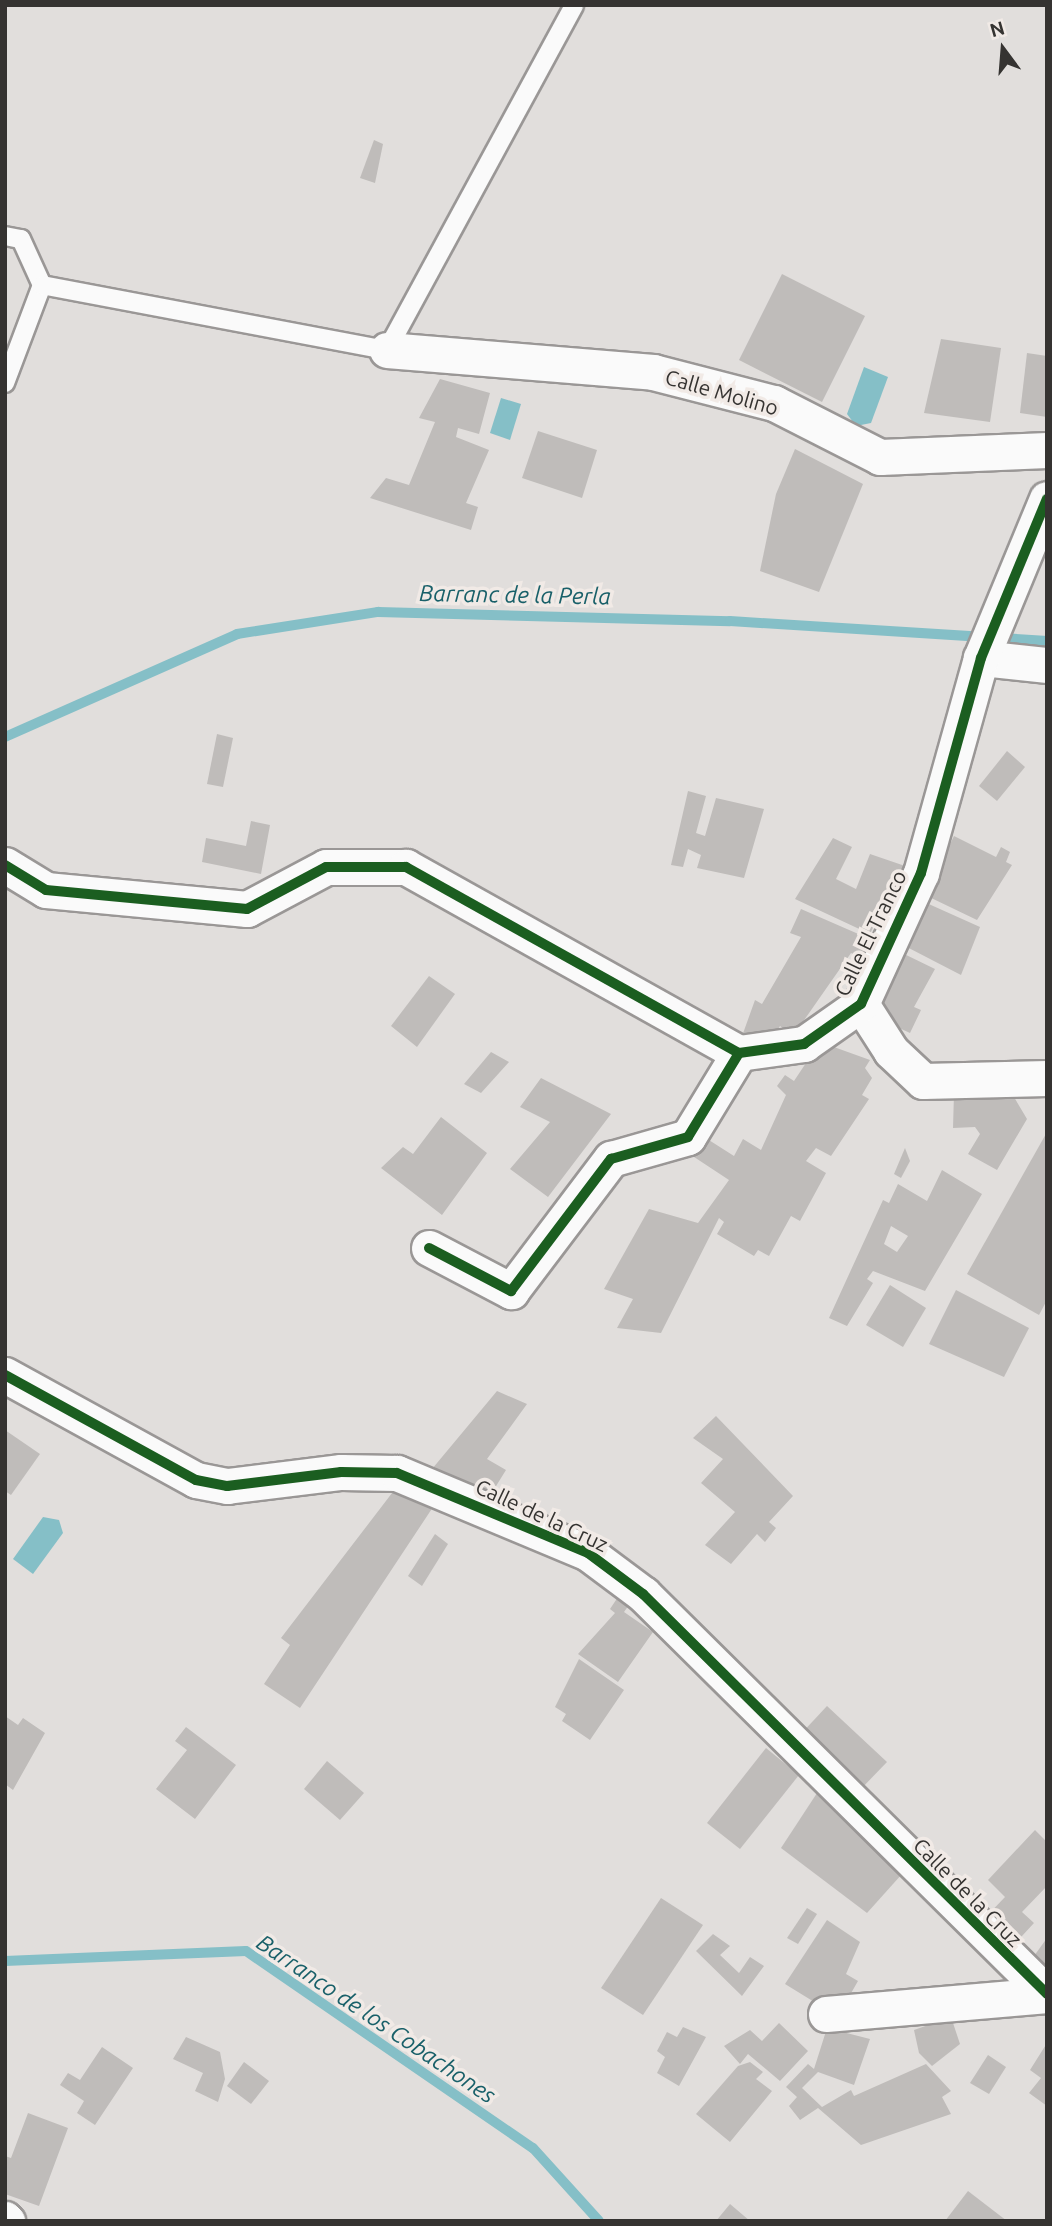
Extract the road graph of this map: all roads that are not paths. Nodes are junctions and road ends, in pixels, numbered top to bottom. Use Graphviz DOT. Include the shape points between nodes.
graph roads {
  1 [pos="574,5"];
  2 [pos="5,236"];
  3 [pos="42,285"];
  4 [pos="387,350"];
  5 [pos="5,383"];
  6 [pos="1047,450"];
  7 [pos="1047,499"];
  8 [pos="981,657"];
  9 [pos="1047,665"];
  10 [pos="5,865"];
  11 [pos="861,1004"];
  12 [pos="739,1054"];
  13 [pos="1047,1078"];
  14 [pos="429,1248"];
  15 [pos="5,1375"];
  16 [pos="1047,1995"];
  17 [pos="826,2014"];
  1 -- 4 [label="lane"];
  2 -- 3 [label="lane" via="21,239"];
  3 -- 4 [label="lane"];
  3 -- 5 [label="lane"];
  4 -- 6 [label="street, Calle Molino" via="653,372 774,403 880,457"];
  7 -- 8 [label="street, Calle El Tranco"];
  8 -- 9 [label="street"];
  8 -- 11 [label="street, Calle El Tranco" via="922,873"];
  10 -- 12 [label="street" via="46,890 247,909 326,867 406,867"];
  11 -- 12 [label="street, Calle El Tranco" via="804,1044"];
  11 -- 13 [label="street" via="891,1051 923,1081"];
  12 -- 14 [label="street" via="688,1137 611,1159 511,1291"];
  15 -- 16 [label="street, Calle de la Cruz" via="196,1480 227,1486 341,1472 397,1474 588,1553 643,1594"];
  16 -- 17 [label="street"];
}
